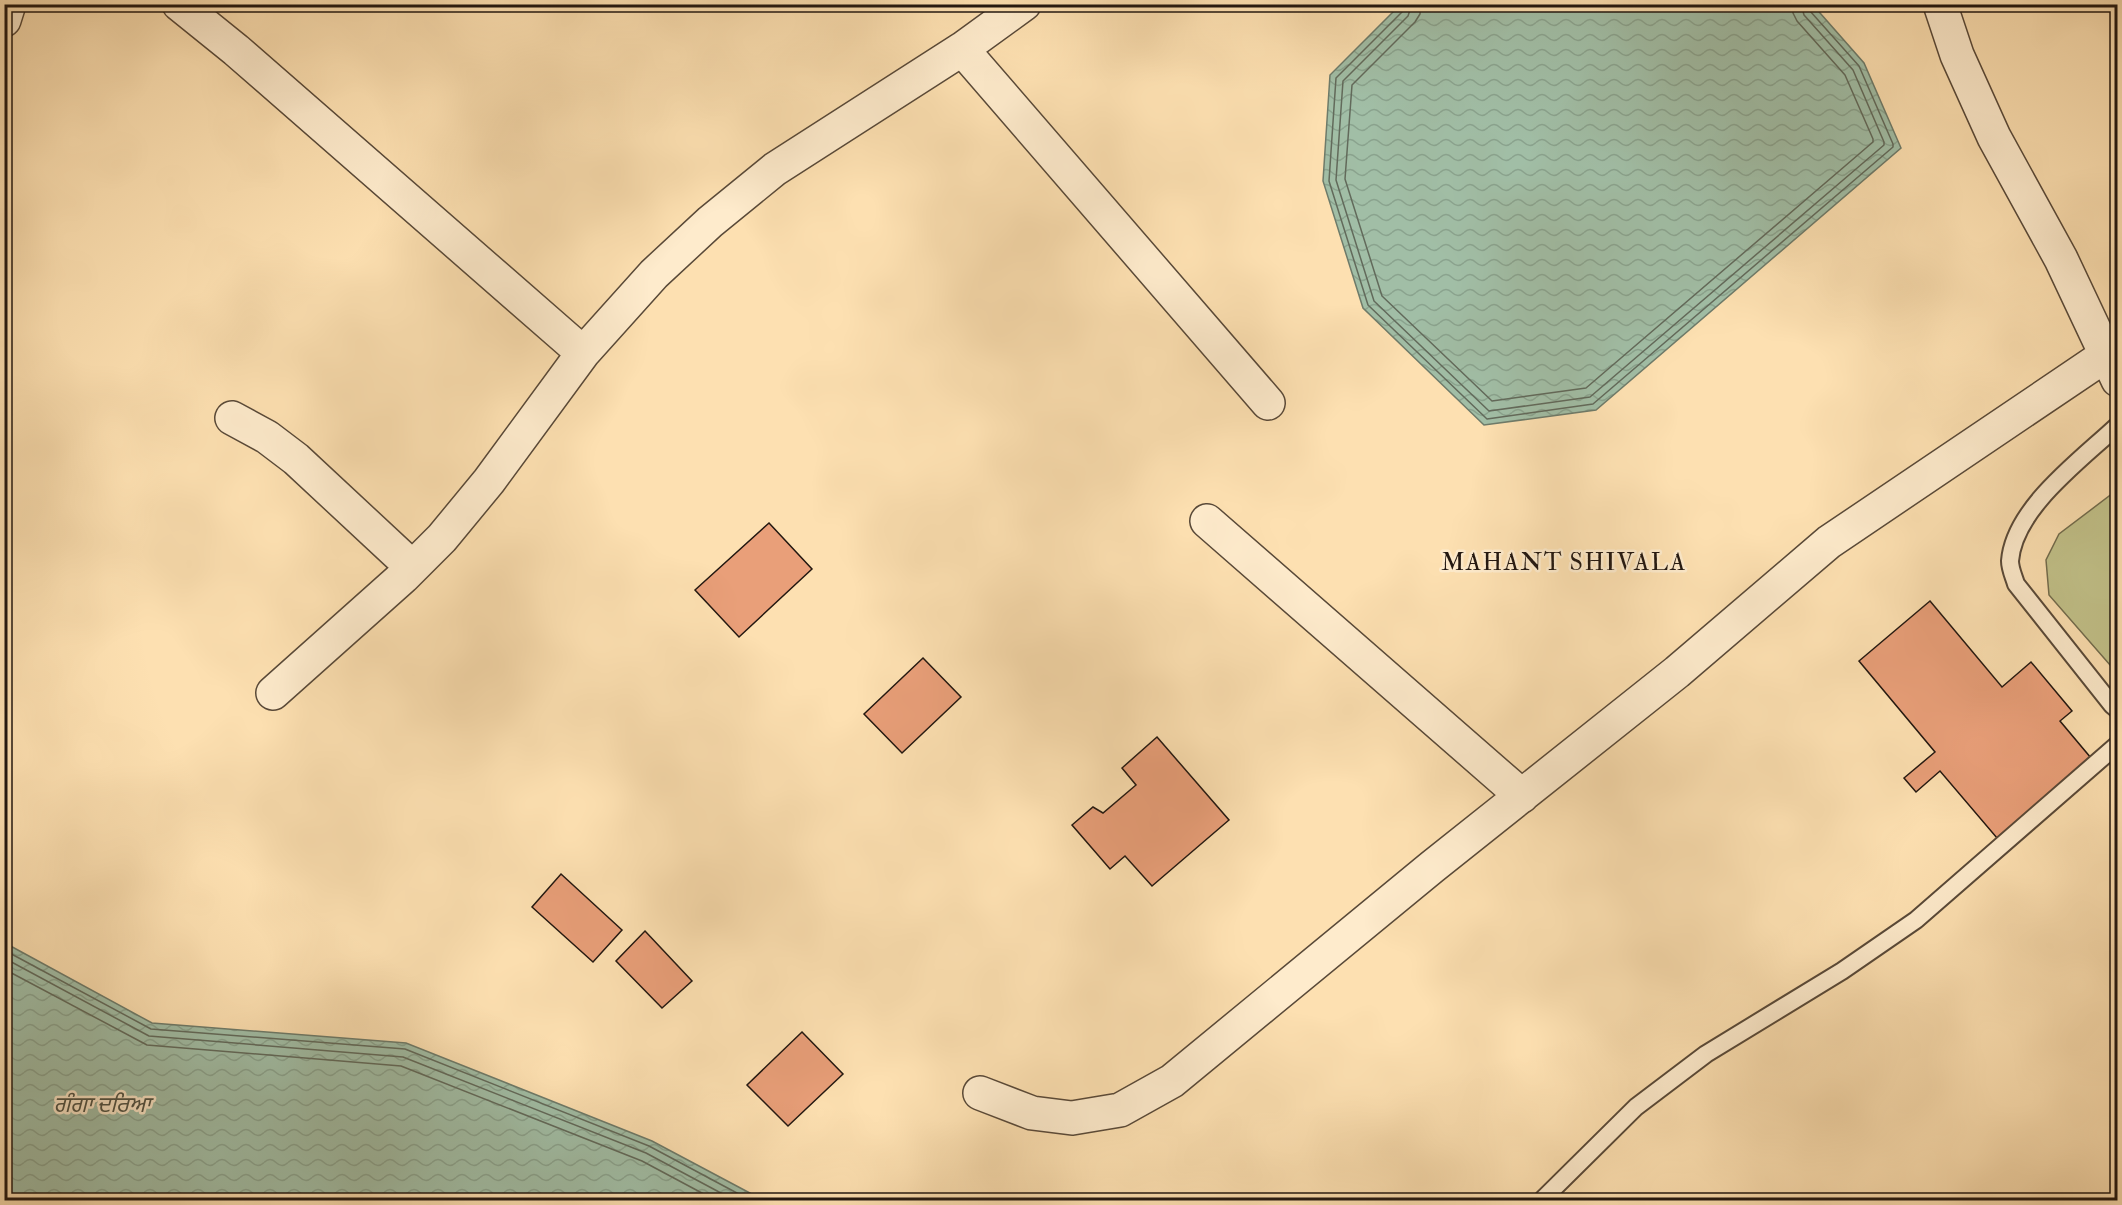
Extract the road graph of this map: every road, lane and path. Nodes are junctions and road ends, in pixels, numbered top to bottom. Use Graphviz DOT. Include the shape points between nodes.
graph roads {
  1 [pos="9,4"];
  2 [pos="179,4"];
  3 [pos="1024,4"];
  4 [pos="1940,4"];
  5 [pos="4,20"];
  6 [pos="962,49"];
  7 [pos="583,353"];
  8 [pos="2112,368"];
  9 [pos="1268,403"];
  10 [pos="232,418"];
  11 [pos="2118,425"];
  12 [pos="1207,521"];
  13 [pos="412,567"];
  14 [pos="273,693"];
  15 [pos="2118,710"];
  16 [pos="2118,744"];
  17 [pos="1522,796"];
  18 [pos="980,1093"];
  19 [pos="1542,1200"];
  1 -- 5 [label="street"];
  2 -- 7 [label="street"];
  3 -- 6 [label="street"];
  4 -- 8 [label="street" via="1957,55 1994,136 2061,259"];
  6 -- 7 [label="street" via="775,169 654,274"];
  6 -- 9 [label="street"];
  7 -- 13 [label="street" via="489,481 442,538"];
  8 -- 17 [label="street" via="1829,542 1677,672"];
  10 -- 13 [label="street" via="296,459"];
  11 -- 15 [label="lane" via="2038,500 2014,541 2010,564 2016,584"];
  12 -- 17 [label="street"];
  13 -- 14 [label="street"];
  16 -- 19 [label="lane" via="1916,920 1842,971 1706,1054 1636,1107"];
  17 -- 18 [label="street" via="1172,1081 1120,1110 1072,1118 1032,1113"];
}
